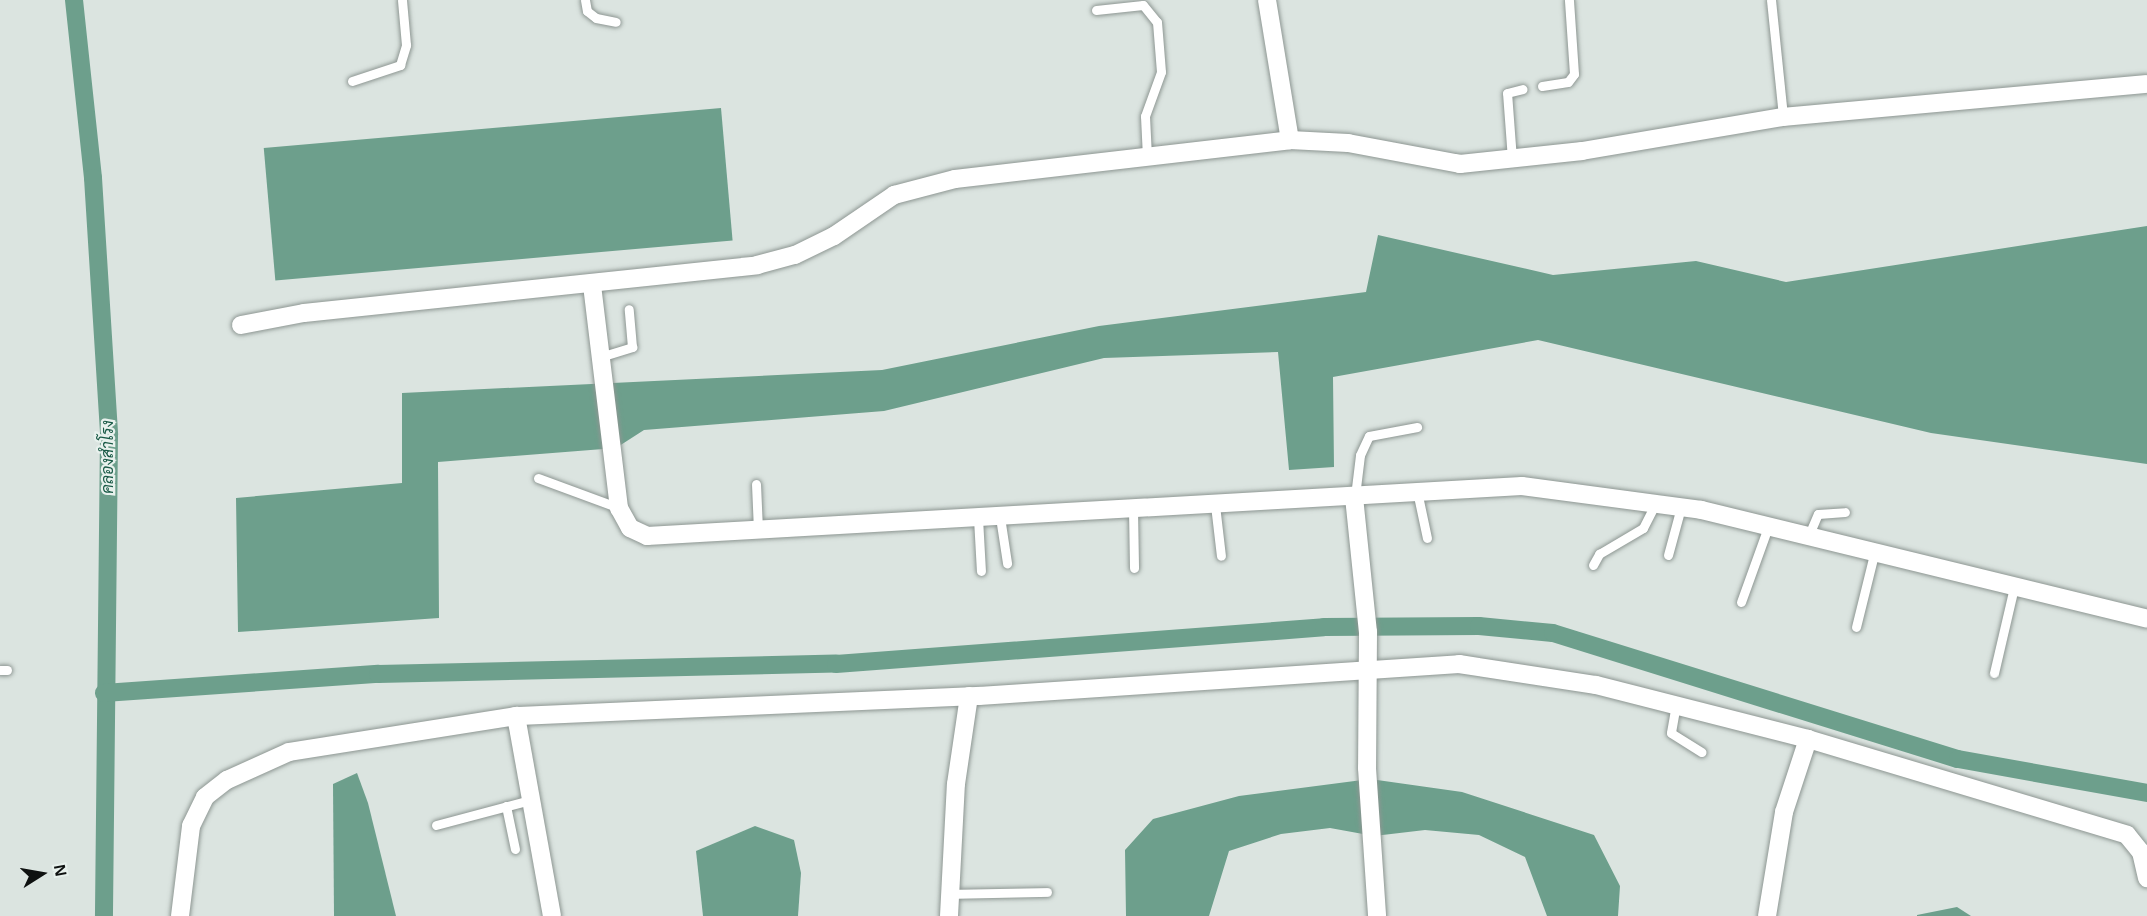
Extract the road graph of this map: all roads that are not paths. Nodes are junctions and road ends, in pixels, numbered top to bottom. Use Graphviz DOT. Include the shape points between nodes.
graph roads {
  1 [pos="402,0"];
  2 [pos="585,0"];
  3 [pos="1267,0"];
  4 [pos="1569,0"];
  5 [pos="1771,0"];
  6 [pos="1096,10"];
  7 [pos="616,22"];
  8 [pos="352,81"];
  9 [pos="2147,84"];
  10 [pos="1542,86"];
  11 [pos="1522,89"];
  12 [pos="1783,117"];
  13 [pos="1290,140"];
  14 [pos="1147,157"];
  15 [pos="1512,159"];
  16 [pos="592,285"];
  17 [pos="629,309"];
  18 [pos="241,325"];
  19 [pos="599,357"];
  20 [pos="1417,427"];
  21 [pos="538,478"];
  22 [pos="756,484"];
  23 [pos="1417,491"];
  24 [pos="1354,497"];
  25 [pos="1655,504"];
  26 [pos="1215,505"];
  27 [pos="1681,507"];
  28 [pos="618,508"];
  29 [pos="1133,509"];
  30 [pos="1845,512"];
  31 [pos="1000,517"];
  32 [pos="978,518"];
  33 [pos="1768,527"];
  34 [pos="758,530"];
  35 [pos="1808,537"];
  36 [pos="1427,538"];
  37 [pos="1874,554"];
  38 [pos="1668,555"];
  39 [pos="1221,556"];
  40 [pos="1007,563"];
  41 [pos="1593,565"];
  42 [pos="1134,568"];
  43 [pos="981,571"];
  44 [pos="2014,587"];
  45 [pos="1741,602"];
  46 [pos="2147,619"];
  47 [pos="1856,627"];
  48 [pos="1368,666"];
  49 [pos="1994,673"];
  50 [pos="969,696"];
  51 [pos="1676,704"];
  52 [pos="516,716"];
  53 [pos="1808,739"];
  54 [pos="1701,752"];
  55 [pos="531,800"];
  56 [pos="506,806"];
  57 [pos="436,825"];
  58 [pos="515,849"];
  59 [pos="2147,878"];
  60 [pos="1047,891"];
  61 [pos="950,894"];
  62 [pos="945,915"];
  63 [pos="180,916"];
  64 [pos="552,916"];
  65 [pos="1377,916"];
  66 [pos="1767,916"];
  1 -- 8 [label="lane" via="406,45 400,65"];
  2 -- 7 [label="lane" via="586,11 596,18"];
  3 -- 13 [label="street"];
  4 -- 10 [label="lane" via="1575,74 1568,82"];
  5 -- 12 [label="lane"];
  6 -- 14 [label="lane" via="1143,5 1157,22 1161,72 1145,116"];
  9 -- 12 [label="street"];
  11 -- 15 [label="lane" via="1507,93"];
  12 -- 15 [label="street"];
  13 -- 14 [label="street"];
  13 -- 15 [label="street" via="1348,143 1460,164"];
  14 -- 16 [label="street" via="955,179 894,195 795,255 758,266"];
  16 -- 18 [label="street" via="304,313"];
  16 -- 19 [label="street"];
  17 -- 19 [label="lane" via="632,347"];
  19 -- 28 [label="street"];
  20 -- 24 [label="lane" via="1369,436 1360,454"];
  21 -- 28 [label="lane"];
  22 -- 34 [label="lane"];
  23 -- 24 [label="street"];
  23 -- 25 [label="street" via="1522,486"];
  23 -- 36 [label="lane"];
  24 -- 26 [label="street"];
  24 -- 48 [label="street"];
  25 -- 27 [label="street"];
  25 -- 41 [label="lane" via="1643,528 1599,554"];
  26 -- 29 [label="street"];
  26 -- 39 [label="lane"];
  27 -- 33 [label="street"];
  27 -- 38 [label="lane"];
  28 -- 34 [label="street" via="630,528 647,536"];
  29 -- 31 [label="street"];
  29 -- 42 [label="lane"];
  30 -- 35 [label="lane" via="1818,514"];
  31 -- 32 [label="street"];
  31 -- 40 [label="lane"];
  32 -- 34 [label="street"];
  32 -- 43 [label="lane"];
  33 -- 35 [label="street"];
  33 -- 45 [label="lane"];
  35 -- 37 [label="street"];
  37 -- 44 [label="street"];
  37 -- 47 [label="lane"];
  44 -- 46 [label="street"];
  44 -- 49 [label="lane"];
  48 -- 50 [label="street"];
  48 -- 51 [label="street" via="1521,669"];
  48 -- 65 [label="street" via="1367,768"];
  50 -- 52 [label="street"];
  50 -- 61 [label="street" via="956,784"];
  51 -- 53 [label="street"];
  51 -- 54 [label="lane" via="1671,733"];
  52 -- 55 [label="street"];
  52 -- 63 [label="street" via="289,752 227,780 205,797 191,826"];
  53 -- 59 [label="street" via="2127,836 2141,852"];
  53 -- 66 [label="street" via="1784,812"];
  55 -- 56 [label="lane"];
  55 -- 64 [label="street"];
  56 -- 57 [label="lane"];
  56 -- 58 [label="lane"];
  60 -- 61 [label="lane"];
  61 -- 62 [label="street"];
}
